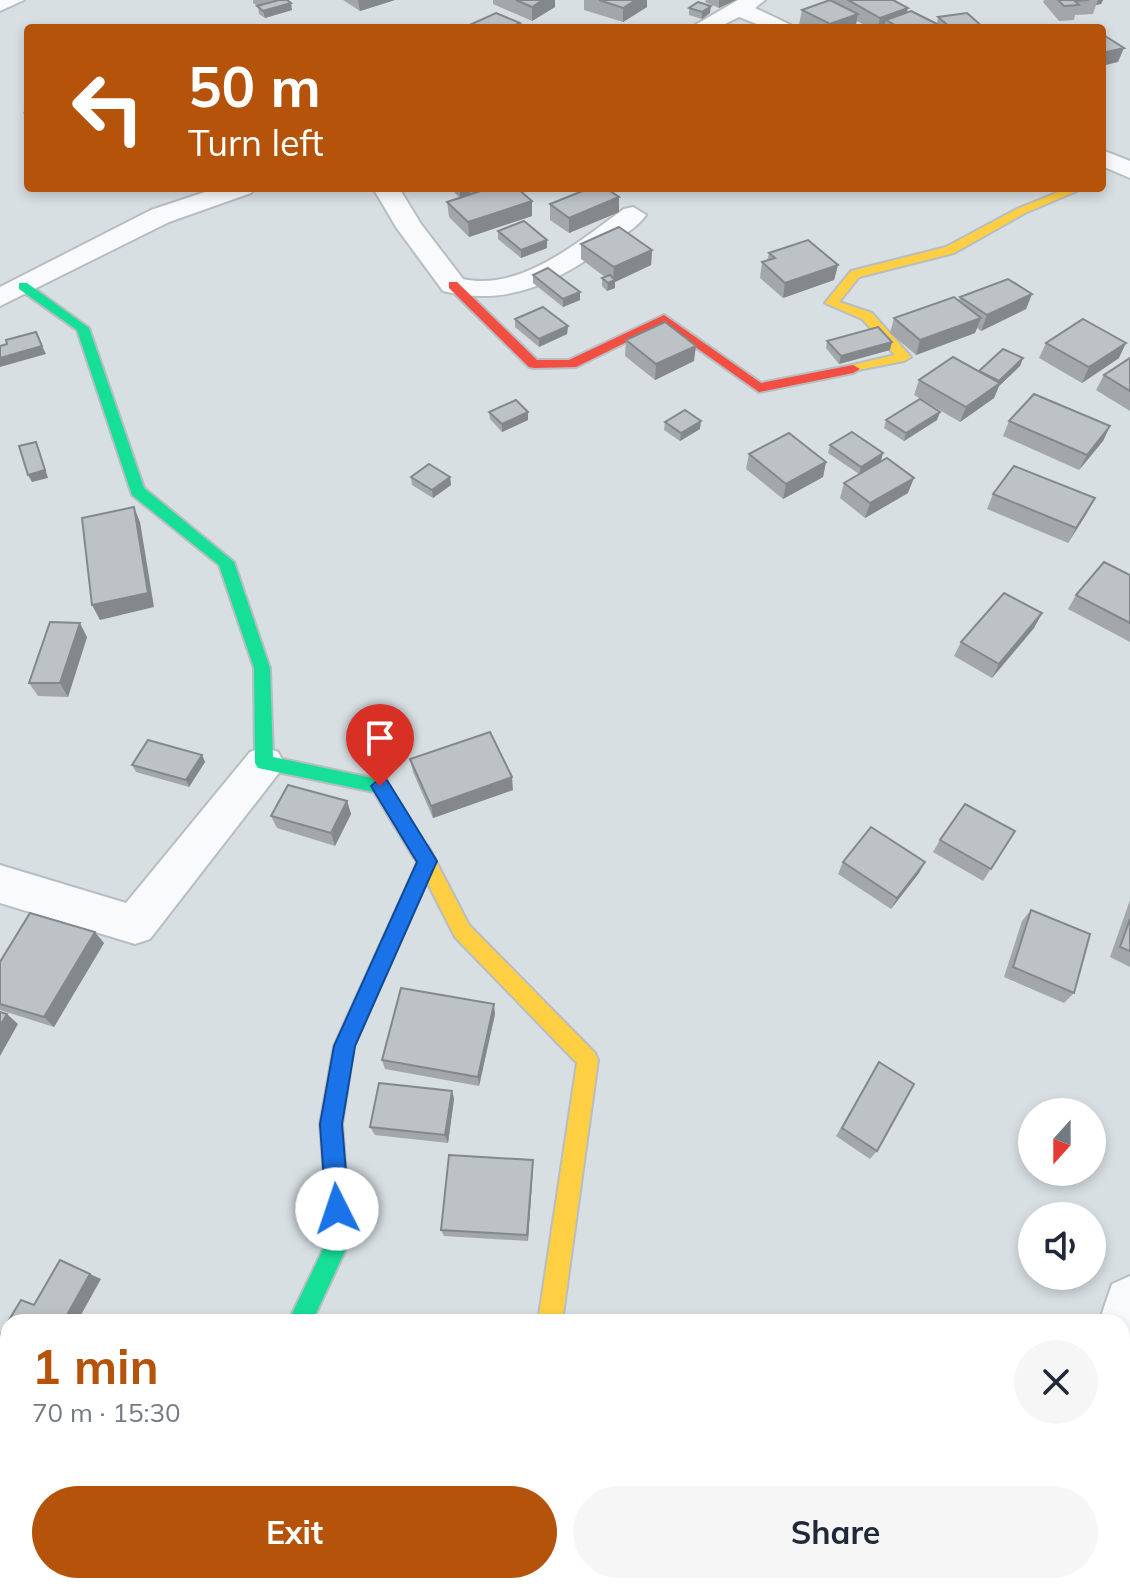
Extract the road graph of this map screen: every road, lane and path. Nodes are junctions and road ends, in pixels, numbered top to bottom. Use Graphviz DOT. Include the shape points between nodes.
graph roads {
  1 [pos="13,0"];
  2 [pos="703,4"];
  3 [pos="0,5"];
  4 [pos="739,7"];
  5 [pos="708,24"];
  6 [pos="777,24"];
  7 [pos="230,192"];
  8 [pos="388,192"];
  9 [pos="1068,192"];
  10 [pos="633,215"];
  11 [pos="453,285"];
  12 [pos="11,292"];
  13 [pos="264,763"];
  14 [pos="427,861"];
  15 [pos="0,884"];
  16 [pos="304,1314"];
  17 [pos="551,1314"];
  1 -- 3 [label="street"];
  2 -- 4 [label="street"];
  4 -- 5 [label="street"];
  4 -- 6 [label="street"];
  7 -- 12 [label="street" via="160,216"];
  8 -- 11 [label="street"];
  9 -- 11 [label="street" via="950,250 855,274 831,303 867,316 904,357 759,388 664,319 571,364 534,364"];
  10 -- 11 [label="street" via="540,274 484,290"];
  12 -- 13 [label="street" via="83,328 137,491 226,562 262,668"];
  13 -- 14 [label="street" via="380,786"];
  13 -- 15 [label="street" via="135,925"];
  14 -- 16 [label="street" via="344,1046 331,1124 340,1238"];
  14 -- 17 [label="street" via="462,931 588,1060"];
}
